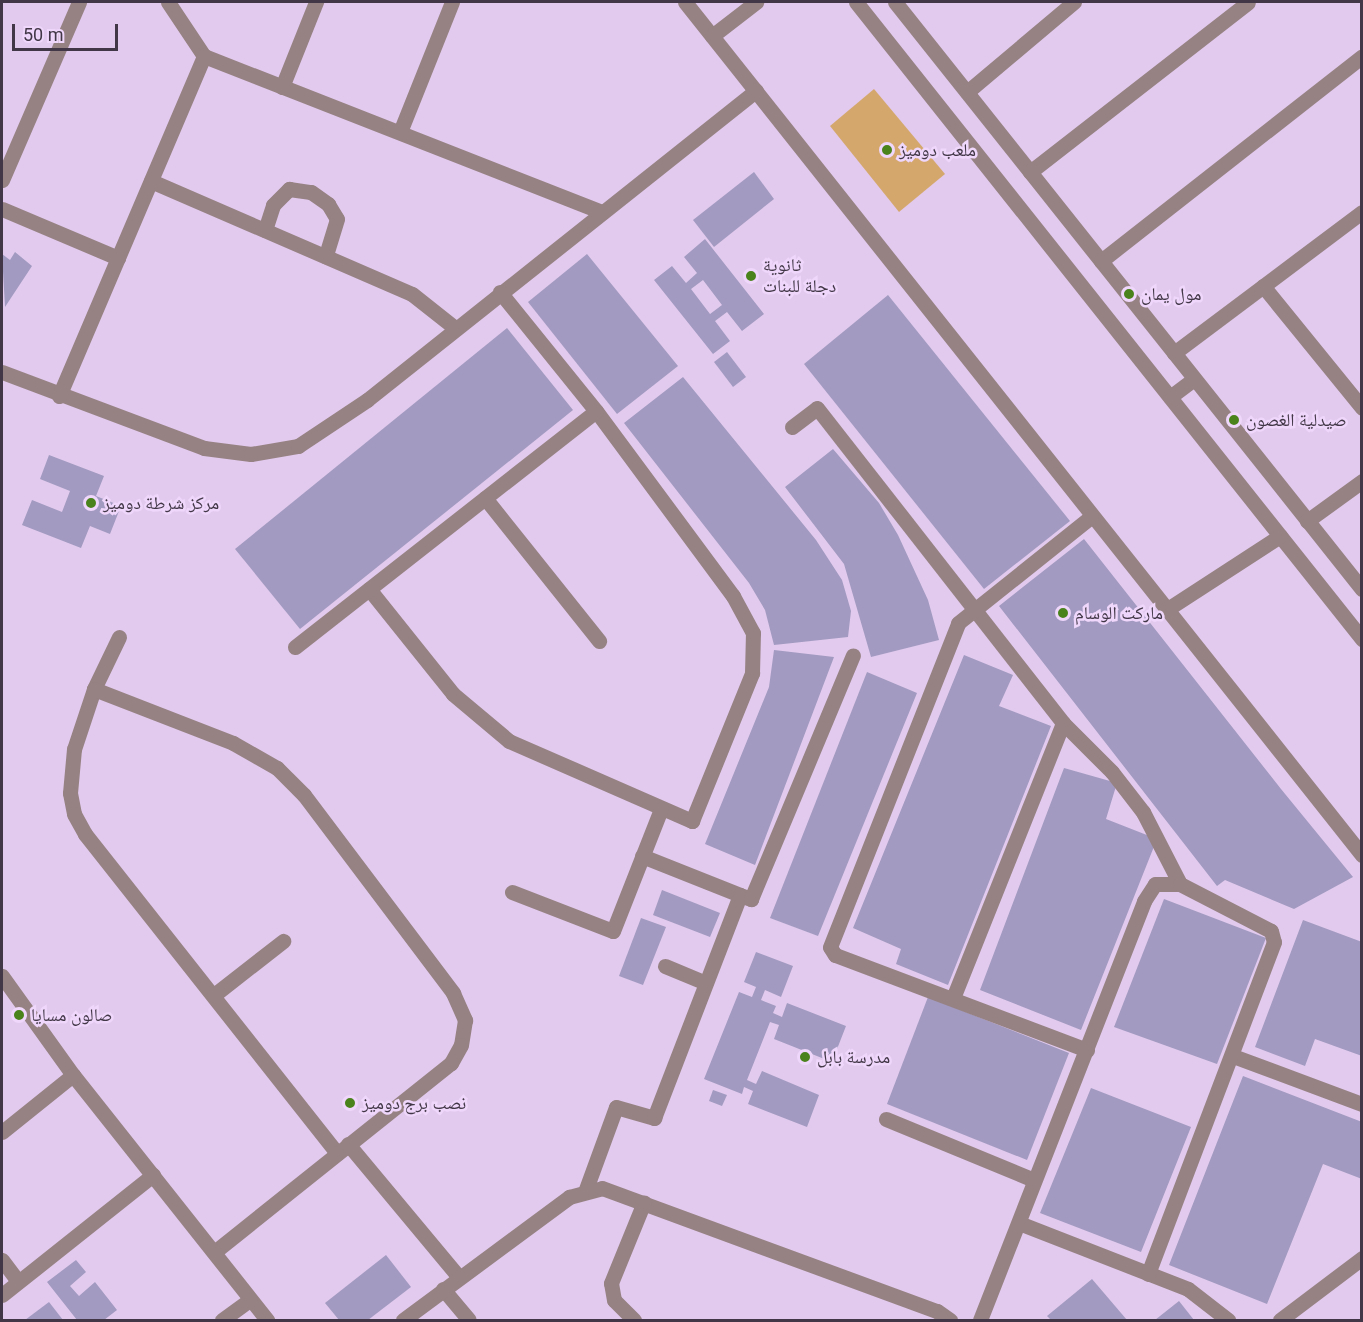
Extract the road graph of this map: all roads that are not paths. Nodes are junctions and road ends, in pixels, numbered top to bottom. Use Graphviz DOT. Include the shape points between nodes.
graph roads {
  1 [pos="79,2"];
  2 [pos="316,2"];
  3 [pos="452,2"];
  4 [pos="685,2"];
  5 [pos="756,2"];
  6 [pos="856,2"];
  7 [pos="1074,2"];
  8 [pos="1248,2"];
  9 [pos="170,3"];
  10 [pos="903,4"];
  11 [pos="712,36"];
  12 [pos="204,56"];
  13 [pos="1360,60"];
  14 [pos="282,87"];
  15 [pos="756,91"];
  16 [pos="967,92"];
  17 [pos="400,132"];
  18 [pos="1030,172"];
  19 [pos="2,180"];
  20 [pos="152,181"];
  21 [pos="2,208"];
  22 [pos="603,212"];
  23 [pos="1362,212"];
  24 [pos="265,230"];
  25 [pos="326,256"];
  26 [pos="118,258"];
  27 [pos="1101,261"];
  28 [pos="1263,286"];
  29 [pos="500,292"];
  30 [pos="455,328"];
  31 [pos="1174,352"];
  32 [pos="2,372"];
  33 [pos="1194,379"];
  34 [pos="59,396"];
  35 [pos="1170,397"];
  36 [pos="1362,408"];
  37 [pos="596,411"];
  38 [pos="792,427"];
  39 [pos="1362,481"];
  40 [pos="485,498"];
  41 [pos="1091,517"];
  42 [pos="1307,521"];
  43 [pos="1280,536"];
  44 [pos="369,589"];
  45 [pos="1362,589"];
  46 [pos="975,607"];
  47 [pos="1166,610"];
  48 [pos="119,637"];
  49 [pos="1362,639"];
  50 [pos="599,641"];
  51 [pos="295,647"];
  52 [pos="853,655"];
  53 [pos="94,689"];
  54 [pos="1063,723"];
  55 [pos="661,809"];
  56 [pos="1362,855"];
  57 [pos="642,856"];
  58 [pos="1180,884"];
  59 [pos="512,892"];
  60 [pos="740,895"];
  61 [pos="283,941"];
  62 [pos="665,966"];
  63 [pos="2,976"];
  64 [pos="706,983"];
  65 [pos="214,995"];
  66 [pos="954,996"];
  67 [pos="1087,1050"];
  68 [pos="1233,1056"];
  69 [pos="73,1075"];
  70 [pos="1362,1104"];
  71 [pos="886,1119"];
  72 [pos="2,1132"];
  73 [pos="343,1148"];
  74 [pos="153,1175"];
  75 [pos="1034,1180"];
  76 [pos="586,1189"];
  77 [pos="644,1202"];
  78 [pos="1019,1222"];
  79 [pos="214,1252"];
  80 [pos="1362,1258"];
  81 [pos="2,1260"];
  82 [pos="1148,1274"];
  83 [pos="459,1277"];
  84 [pos="18,1281"];
  85 [pos="443,1289"];
  86 [pos="2,1294"];
  87 [pos="250,1300"];
  88 [pos="222,1320"];
  89 [pos="267,1320"];
  90 [pos="403,1320"];
  91 [pos="469,1320"];
  92 [pos="634,1320"];
  93 [pos="950,1320"];
  94 [pos="980,1320"];
  95 [pos="1228,1320"];
  96 [pos="1280,1320"];
  1 -- 19 [label="street"];
  2 -- 14 [label="street"];
  3 -- 17 [label="street"];
  4 -- 11 [label="street"];
  5 -- 11 [label="street"];
  6 -- 35 [label="street"];
  7 -- 16 [label="street"];
  8 -- 18 [label="street"];
  9 -- 12 [label="street"];
  10 -- 16 [label="street"];
  11 -- 15 [label="street"];
  12 -- 14 [label="street"];
  12 -- 20 [label="street"];
  13 -- 27 [label="street"];
  14 -- 17 [label="street"];
  15 -- 22 [label="street"];
  15 -- 41 [label="street"];
  16 -- 18 [label="street"];
  17 -- 22 [label="street"];
  18 -- 27 [label="street"];
  20 -- 24 [label="street"];
  20 -- 26 [label="street"];
  21 -- 26 [label="street"];
  22 -- 29 [label="street"];
  23 -- 28 [label="street"];
  24 -- 25 [label="street"];
  24 -- 25 [label="street" via="273,205 289,189 311,192 328,204 337,219"];
  25 -- 30 [label="street" via="412,294"];
  26 -- 34 [label="street"];
  27 -- 31 [label="street"];
  28 -- 31 [label="street"];
  28 -- 36 [label="street"];
  29 -- 30 [label="street"];
  29 -- 37 [label="street"];
  30 -- 34 [label="street" via="339,422 279,451 237,454 204,448"];
  31 -- 33 [label="street"];
  32 -- 34 [label="street"];
  33 -- 35 [label="street"];
  33 -- 42 [label="street"];
  35 -- 43 [label="street"];
  37 -- 40 [label="street"];
  37 -- 55 [label="street" via="733,596 753,633 752,673 692,820"];
  38 -- 46 [label="street" via="817,408"];
  39 -- 42 [label="street"];
  40 -- 44 [label="street"];
  40 -- 50 [label="street"];
  41 -- 46 [label="street"];
  41 -- 47 [label="street"];
  42 -- 45 [label="street"];
  43 -- 47 [label="street"];
  43 -- 49 [label="street"];
  44 -- 51 [label="street"];
  44 -- 55 [label="street" via="477,717 549,762"];
  46 -- 54 [label="street"];
  46 -- 66 [label="street" via="958,623 830,946 835,955"];
  47 -- 56 [label="street"];
  48 -- 53 [label="street"];
  52 -- 60 [label="street" via="751,899"];
  53 -- 65 [label="street" via="74,749 74,814"];
  53 -- 73 [label="street" via="233,743 277,768 304,795 459,1002 465,1020 463,1037 451,1064"];
  54 -- 58 [label="street" via="1112,772 1143,812"];
  54 -- 66 [label="street"];
  55 -- 57 [label="street"];
  57 -- 59 [label="street" via="613,931"];
  57 -- 60 [label="street"];
  58 -- 67 [label="street" via="1155,885 1144,901"];
  58 -- 68 [label="street" via="1270,931 1272,953"];
  60 -- 64 [label="street"];
  61 -- 65 [label="street"];
  62 -- 64 [label="street"];
  63 -- 69 [label="street"];
  64 -- 76 [label="street" via="654,1118 616,1107"];
  65 -- 73 [label="street"];
  66 -- 67 [label="street"];
  67 -- 75 [label="street"];
  68 -- 70 [label="street"];
  68 -- 82 [label="street"];
  69 -- 72 [label="street"];
  69 -- 74 [label="street"];
  71 -- 75 [label="street"];
  73 -- 79 [label="street"];
  73 -- 83 [label="street"];
  74 -- 79 [label="street"];
  74 -- 84 [label="street"];
  75 -- 78 [label="street"];
  76 -- 77 [label="street" via="602,1188"];
  76 -- 83 [label="street"];
  77 -- 92 [label="street" via="611,1283 614,1300"];
  77 -- 93 [label="street" via="937,1311"];
  78 -- 82 [label="street"];
  78 -- 94 [label="street"];
  79 -- 87 [label="street"];
  80 -- 96 [label="street"];
  81 -- 84 [label="street"];
  82 -- 95 [label="street" via="1188,1289"];
  83 -- 85 [label="street"];
  84 -- 86 [label="street"];
  85 -- 90 [label="street"];
  85 -- 91 [label="street"];
  87 -- 88 [label="street"];
  87 -- 89 [label="street"];
}
